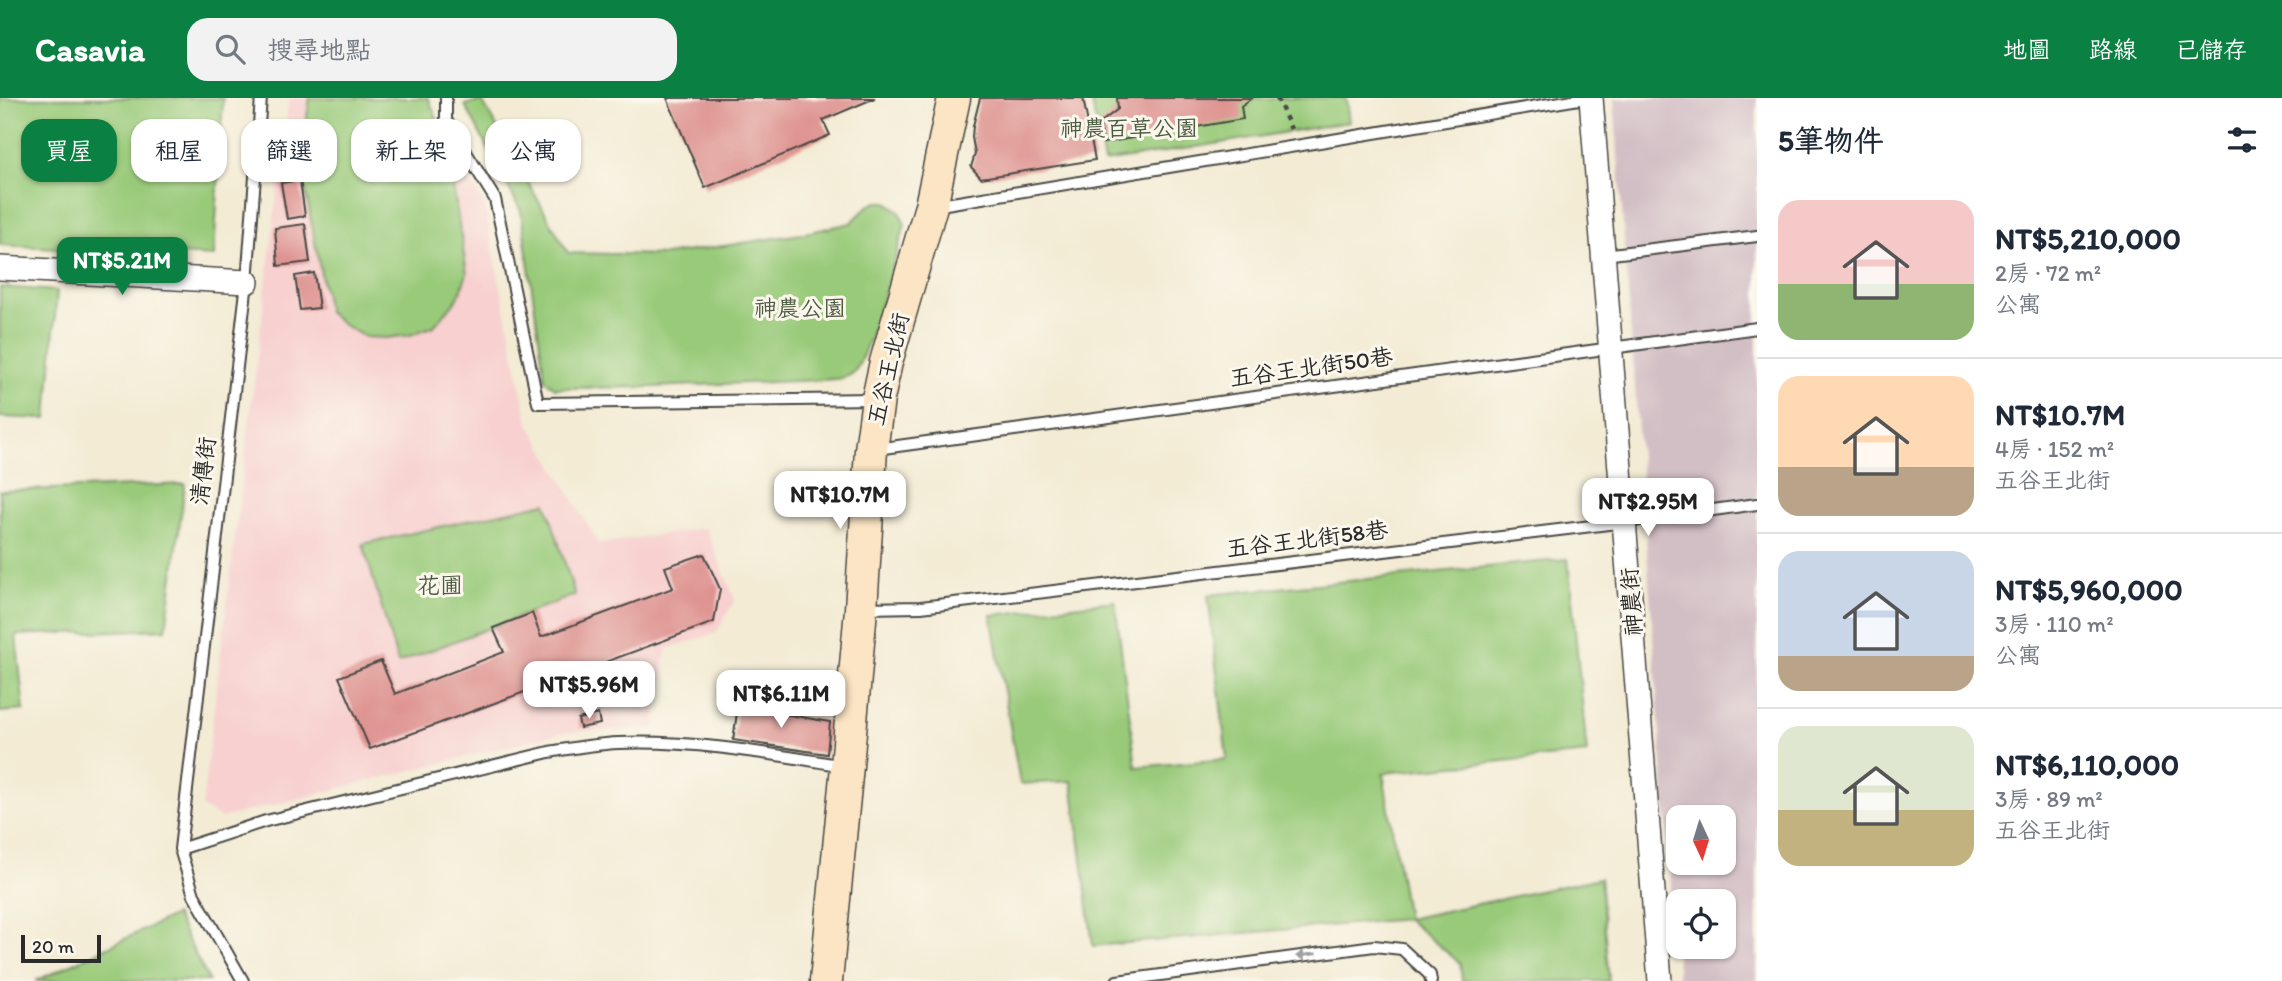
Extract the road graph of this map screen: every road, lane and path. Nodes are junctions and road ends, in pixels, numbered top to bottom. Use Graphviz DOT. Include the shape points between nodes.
graph roads {
  1 [pos="261,98"];
  2 [pos="446,98"];
  3 [pos="954,98"];
  4 [pos="1277,98"];
  5 [pos="1588,98"];
  6 [pos="1298,146"];
  7 [pos="931,206"];
  8 [pos="1757,236"];
  9 [pos="1604,255"];
  10 [pos="0,268"];
  11 [pos="247,282"];
  12 [pos="1757,328"];
  13 [pos="1610,348"];
  14 [pos="878,399"];
  15 [pos="872,450"];
  16 [pos="1757,503"];
  17 [pos="1625,522"];
  18 [pos="861,608"];
  19 [pos="847,766"];
  20 [pos="180,849"];
  21 [pos="243,981"];
  22 [pos="826,981"];
  23 [pos="1118,981"];
  24 [pos="1431,981"];
  25 [pos="1660,981"];
  1 -- 11 [label="lane, 清傳街"];
  2 -- 14 [label="lane" via="446,120 495,199 538,403"];
  3 -- 7 [label="street, 五谷王北街"];
  4 -- 6 [label="path"];
  5 -- 6 [label="lane"];
  5 -- 9 [label="street, 神農街"];
  6 -- 7 [label="lane"];
  7 -- 14 [label="street, 五谷王北街"];
  8 -- 9 [label="lane"];
  9 -- 13 [label="street, 神農街"];
  10 -- 11 [label="street"];
  11 -- 20 [label="lane, 清傳街"];
  12 -- 13 [label="lane, 五谷王北街50巷"];
  13 -- 15 [label="lane, 五谷王北街50巷"];
  13 -- 17 [label="street, 神農街"];
  14 -- 15 [label="street, 五谷王北街"];
  15 -- 18 [label="street, 五谷王北街"];
  16 -- 17 [label="lane, 五谷王北街58巷"];
  17 -- 18 [label="lane, 五谷王北街58巷" via="921,607"];
  17 -- 25 [label="street, 神農街"];
  18 -- 19 [label="street, 五谷王北街"];
  19 -- 20 [label="lane" via="682,744 584,746 266,821"];
  19 -- 22 [label="street, 五谷王北街"];
  20 -- 21 [label="lane, 清傳街" via="194,895"];
  24 -- 23 [label="lane, one-way" via="1402,949 1374,946"];
}
